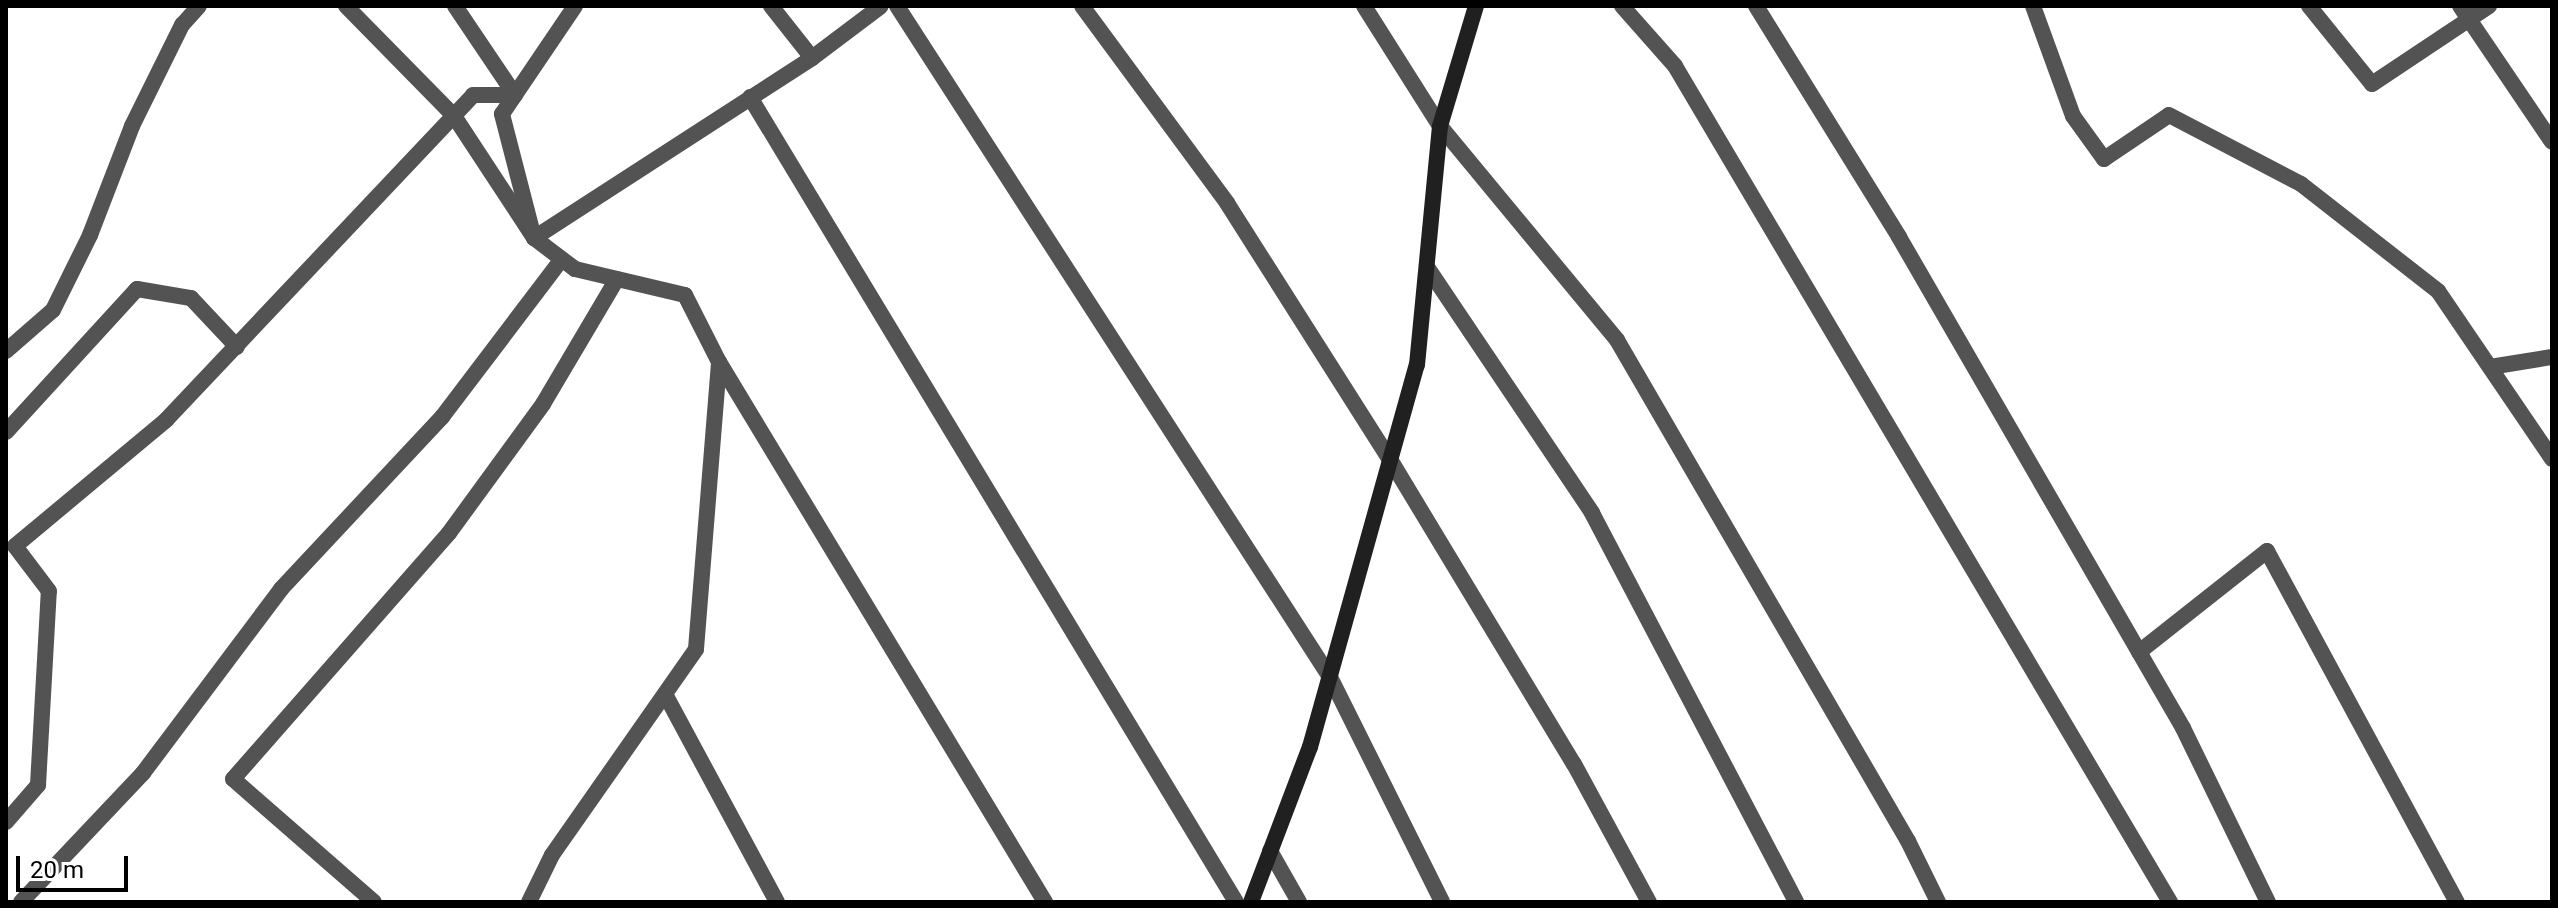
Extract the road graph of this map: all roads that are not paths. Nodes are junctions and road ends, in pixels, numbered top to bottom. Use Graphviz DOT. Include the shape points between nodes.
graph roads {
  1 [pos="199,6"];
  2 [pos="346,6"];
  3 [pos="455,6"];
  4 [pos="575,6"];
  5 [pos="771,6"];
  6 [pos="881,6"];
  7 [pos="897,6"];
  8 [pos="1082,6"];
  9 [pos="1364,6"];
  10 [pos="1476,6"];
  11 [pos="1622,6"];
  12 [pos="1756,6"];
  13 [pos="2033,6"];
  14 [pos="2309,6"];
  15 [pos="2489,6"];
  16 [pos="2465,12"];
  17 [pos="812,58"];
  18 [pos="515,95"];
  19 [pos="750,97"];
  20 [pos="454,116"];
  21 [pos="1440,126"];
  22 [pos="2552,142"];
  23 [pos="534,238"];
  24 [pos="562,259"];
  25 [pos="1427,267"];
  26 [pos="617,279"];
  27 [pos="237,347"];
  28 [pos="6,351"];
  29 [pos="2552,357"];
  30 [pos="719,362"];
  31 [pos="2490,367"];
  32 [pos="6,432"];
  33 [pos="2552,459"];
  34 [pos="1391,461"];
  35 [pos="10,551"];
  36 [pos="2139,652"];
  37 [pos="1330,677"];
  38 [pos="665,694"];
  39 [pos="6,822"];
  40 [pos="1270,851"];
  41 [pos="21,902"];
  42 [pos="374,902"];
  43 [pos="529,902"];
  44 [pos="777,902"];
  45 [pos="1045,902"];
  46 [pos="1236,902"];
  47 [pos="1251,902"];
  48 [pos="1299,902"];
  49 [pos="1442,902"];
  50 [pos="1649,902"];
  51 [pos="1796,902"];
  52 [pos="1938,902"];
  53 [pos="2170,902"];
  54 [pos="2268,902"];
  55 [pos="2457,902"];
  1 -- 28 [label="street" via="182,25 132,126 90,235 53,310"];
  2 -- 20 [label="street"];
  3 -- 18 [label="street"];
  4 -- 18 [label="street"];
  5 -- 17 [label="street"];
  6 -- 17 [label="street"];
  7 -- 37 [label="street"];
  8 -- 34 [label="street" via="1227,203"];
  9 -- 21 [label="street"];
  10 -- 21 [label="main road"];
  11 -- 53 [label="street" via="1675,66"];
  12 -- 36 [label="street" via="1899,237"];
  13 -- 31 [label="street" via="2073,116 2104,159 2169,115 2301,184 2438,291"];
  14 -- 16 [label="street" via="2372,84"];
  15 -- 16 [label="street"];
  16 -- 22 [label="street"];
  17 -- 19 [label="street"];
  18 -- 20 [label="street" via="473,95"];
  18 -- 23 [label="street" via="502,114"];
  19 -- 23 [label="street"];
  19 -- 46 [label="street"];
  20 -- 23 [label="street"];
  20 -- 27 [label="street"];
  21 -- 25 [label="main road"];
  21 -- 52 [label="street" via="1617,340 1908,841"];
  23 -- 24 [label="street"];
  24 -- 26 [label="street" via="575,269"];
  24 -- 41 [label="street" via="442,417 281,589 143,773"];
  25 -- 34 [label="main road" via="1417,365"];
  25 -- 51 [label="street" via="1592,513"];
  26 -- 30 [label="street" via="685,295"];
  26 -- 42 [label="street" via="543,404 449,533 233,779"];
  27 -- 32 [label="street" via="191,298 137,289"];
  27 -- 35 [label="street" via="166,420"];
  29 -- 31 [label="street"];
  30 -- 38 [label="street" via="696,649"];
  30 -- 45 [label="street"];
  31 -- 33 [label="street"];
  34 -- 37 [label="main road"];
  34 -- 50 [label="street" via="1574,764"];
  35 -- 39 [label="street" via="49,591 38,785"];
  36 -- 54 [label="street" via="2183,728"];
  36 -- 55 [label="street" via="2267,551"];
  37 -- 40 [label="main road"];
  37 -- 49 [label="street"];
  38 -- 43 [label="street" via="552,855"];
  38 -- 44 [label="street"];
  40 -- 47 [label="main road"];
  40 -- 48 [label="street"];
}
